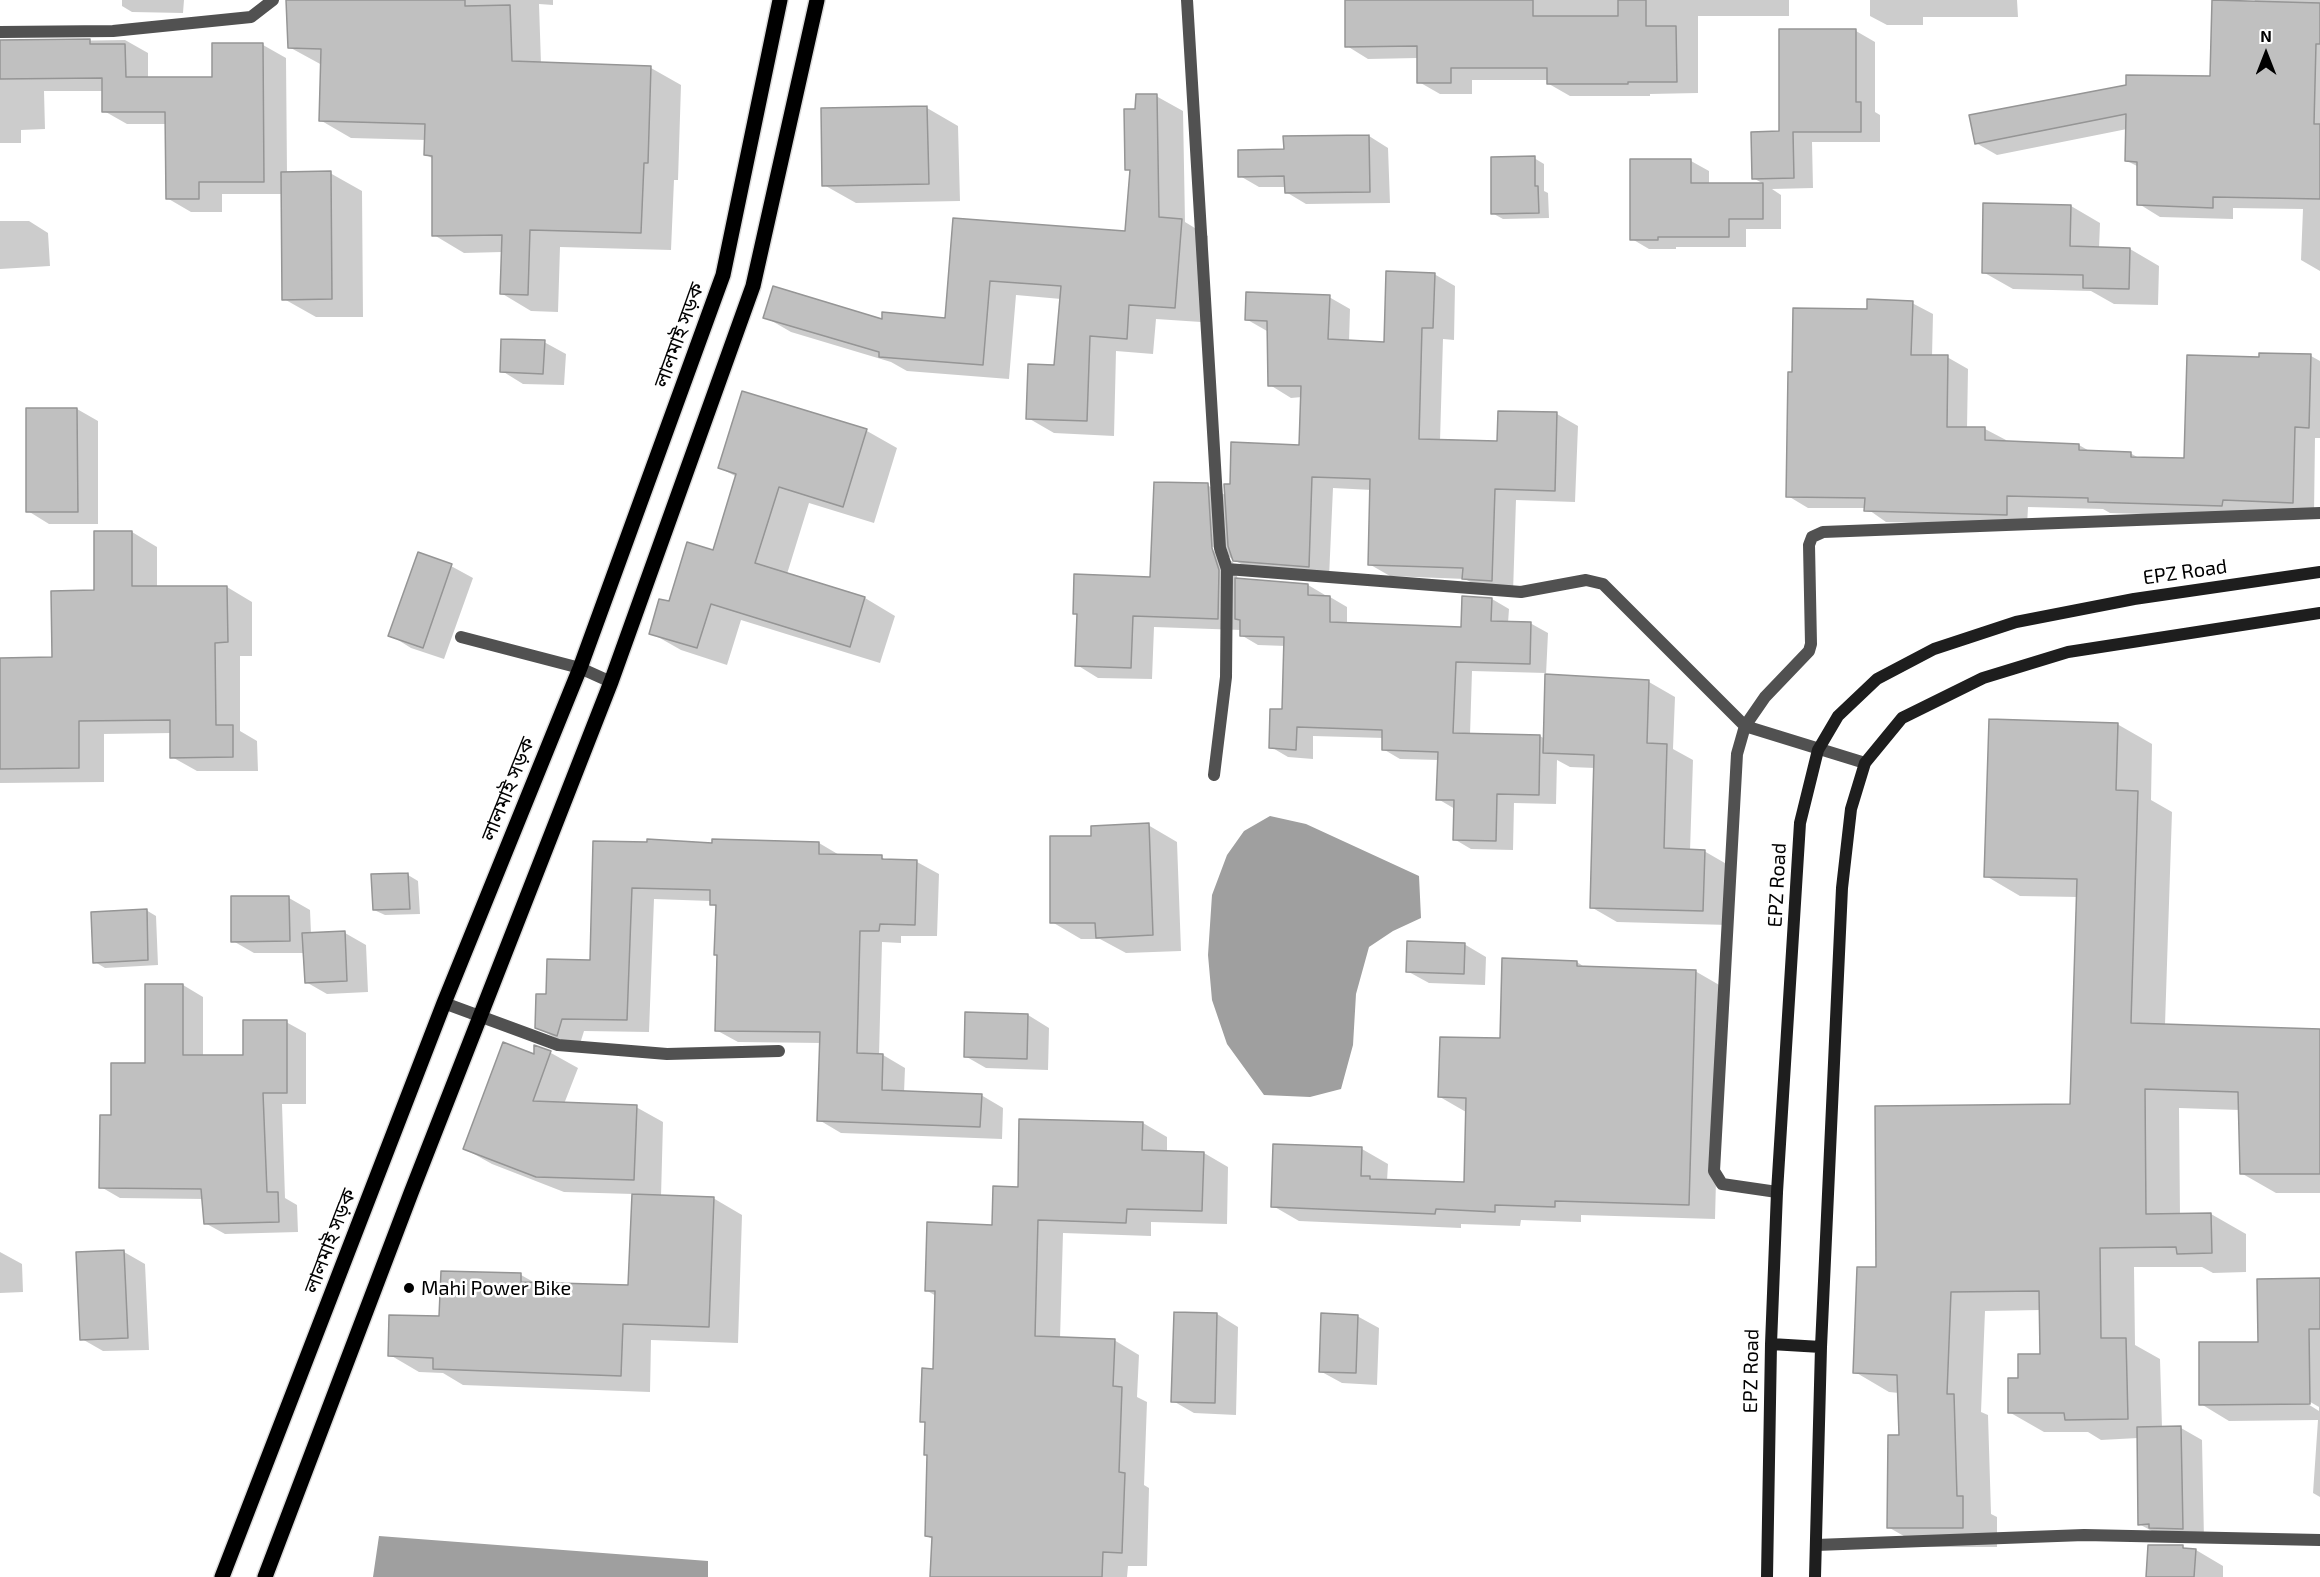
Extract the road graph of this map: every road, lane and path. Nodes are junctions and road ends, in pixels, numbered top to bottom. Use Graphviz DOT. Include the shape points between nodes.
graph roads {
  1 [pos="273,0"];
  2 [pos="780,0"];
  3 [pos="817,0"];
  4 [pos="1187,0"];
  5 [pos="0,32"];
  6 [pos="2320,513"];
  7 [pos="1227,569"];
  8 [pos="2320,572"];
  9 [pos="2320,613"];
  10 [pos="461,636"];
  11 [pos="580,668"];
  12 [pos="611,682"];
  13 [pos="1745,726"];
  14 [pos="1818,750"];
  15 [pos="1865,763"];
  16 [pos="1214,775"];
  17 [pos="444,1003"];
  18 [pos="479,1017"];
  19 [pos="779,1051"];
  20 [pos="1778,1192"];
  21 [pos="1771,1344"];
  22 [pos="1821,1347"];
  23 [pos="2320,1540"];
  24 [pos="1816,1545"];
  25 [pos="222,1577"];
  26 [pos="266,1577"];
  27 [pos="1767,1577"];
  28 [pos="1815,1577"];
  1 -- 5 [label="street" via="250,17 113,31"];
  2 -- 11 [label="main road, লালমাই সড়ক" via="723,275"];
  3 -- 12 [label="main road" via="753,286"];
  4 -- 7 [label="street" via="1220,548"];
  6 -- 13 [label="street" via="1817,534 1809,545 1809,651 1765,697"];
  7 -- 13 [label="street" via="1521,592 1586,580 1603,584"];
  7 -- 16 [label="street" via="1226,677"];
  8 -- 14 [label="main road, EPZ Road" via="2134,599 2016,622 1934,649 1877,678 1838,716"];
  9 -- 15 [label="main road" via="2068,652 1983,678 1902,718"];
  10 -- 11 [label="street"];
  11 -- 12 [label="street"];
  11 -- 17 [label="main road, লালমাই সড়ক"];
  12 -- 18 [label="main road"];
  13 -- 14 [label="street"];
  13 -- 20 [label="street" via="1737,754 1714,1171 1722,1184"];
  14 -- 15 [label="street"];
  14 -- 20 [label="main road, EPZ Road" via="1800,823"];
  15 -- 22 [label="main road" via="1851,809 1842,888"];
  17 -- 18 [label="street"];
  17 -- 25 [label="main road, লালমাই সড়ক"];
  18 -- 19 [label="street" via="558,1045 667,1054"];
  18 -- 26 [label="main road"];
  20 -- 21 [label="main road, EPZ Road"];
  21 -- 22 [label="main road"];
  21 -- 27 [label="main road, EPZ Road"];
  22 -- 24 [label="main road"];
  23 -- 24 [label="street" via="2084,1535"];
  24 -- 28 [label="main road"];
}
